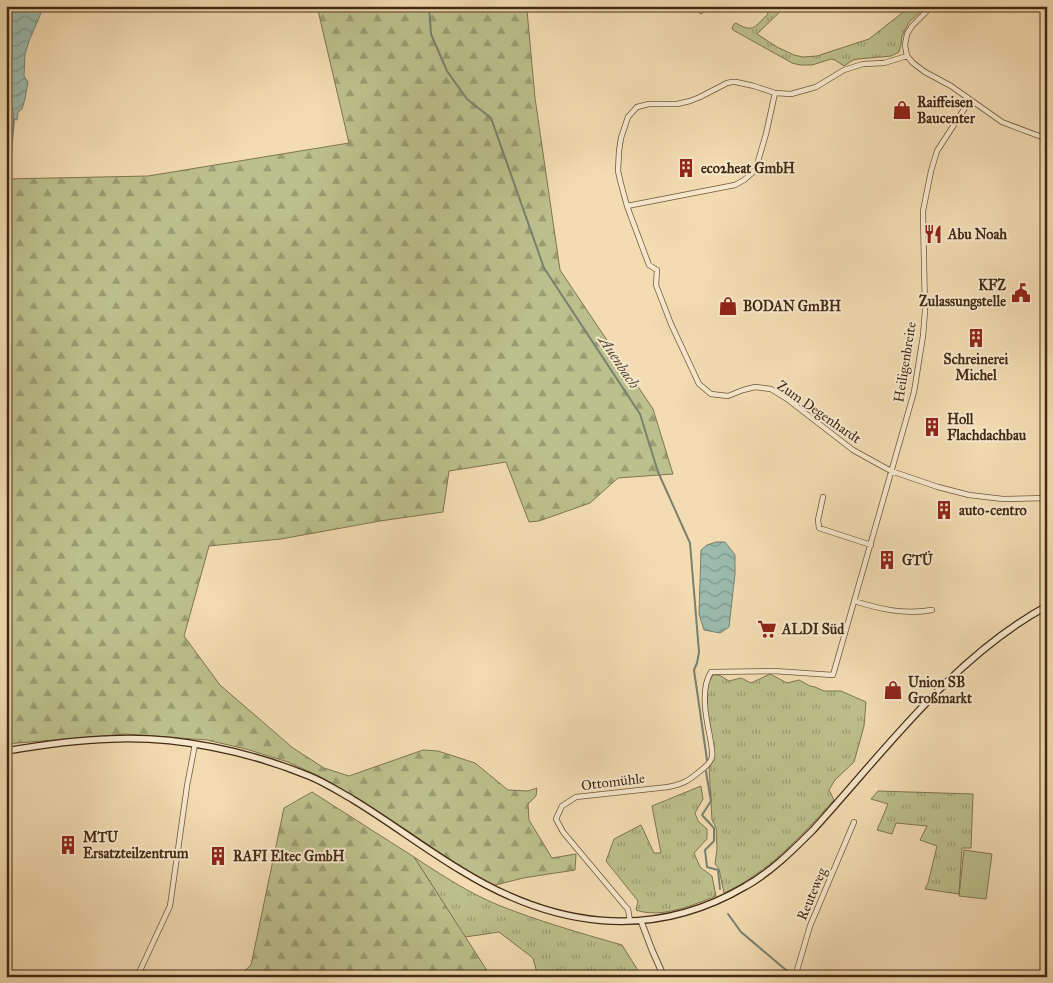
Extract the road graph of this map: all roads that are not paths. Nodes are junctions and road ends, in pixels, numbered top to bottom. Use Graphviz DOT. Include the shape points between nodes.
graph roads {
  1 [pos="932,6"];
  2 [pos="907,56"];
  3 [pos="774,94"];
  4 [pos="970,100"];
  5 [pos="1047,140"];
  6 [pos="627,206"];
  7 [pos="891,471"];
  8 [pos="823,497"];
  9 [pos="1047,498"];
  10 [pos="871,544"];
  11 [pos="854,601"];
  12 [pos="1047,606"];
  13 [pos="932,610"];
  14 [pos="712,672"];
  15 [pos="194,744"];
  16 [pos="6,751"];
  17 [pos="854,822"];
  18 [pos="630,921"];
  19 [pos="641,921"];
  20 [pos="137,976"];
  21 [pos="126,977"];
  22 [pos="664,977"];
  23 [pos="795,977"];
  1 -- 2 [label="street" via="907,34"];
  2 -- 3 [label="street" via="844,70 808,90"];
  2 -- 4 [label="street" via="913,64"];
  3 -- 6 [label="street" via="758,162 744,180 735,185"];
  3 -- 6 [label="street" via="732,82 690,101 649,104 633,110 621,138 618,160"];
  4 -- 5 [label="street" via="1002,122"];
  4 -- 7 [label="street, Heiligenbreite" via="937,151 926,190 923,211 923,336 914,392"];
  6 -- 7 [label="street, Zum Degenhardt" via="649,265 657,270 656,285 699,384 710,394 728,396 755,387 772,390 853,450"];
  7 -- 9 [label="street, Zum Degenhardt" via="969,495"];
  7 -- 10 [label="street, Heiligenbreite"];
  8 -- 10 [label="street" via="819,528"];
  10 -- 11 [label="street, Heiligenbreite"];
  11 -- 13 [label="street" via="889,611"];
  11 -- 14 [label="street, Heiligenbreite" via="834,675 774,671"];
  12 -- 19 [label="main road" via="1006,631 948,680 813,830 766,872 747,886 703,907"];
  14 -- 18 [label="street, Ottomühle" via="706,682 705,693 712,749 709,763 682,784 576,797 562,806 556,819 563,832 626,906"];
  15 -- 16 [label="main road" via="112,738"];
  15 -- 18 [label="main road" via="270,762 310,776 366,807 462,871 536,907 600,921"];
  15 -- 20 [label="street" via="170,906"];
  17 -- 23 [label="street, Reuteweg" via="810,926"];
  18 -- 19 [label="main road"];
  19 -- 22 [label="street"];
  20 -- 21 [label="street"];
}
